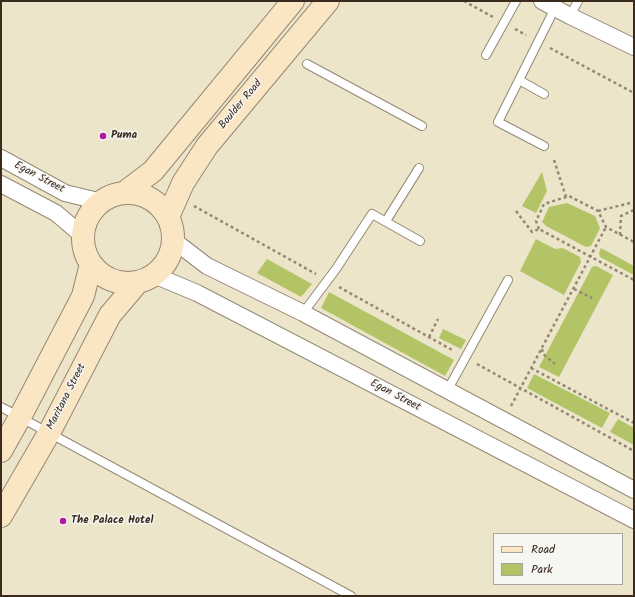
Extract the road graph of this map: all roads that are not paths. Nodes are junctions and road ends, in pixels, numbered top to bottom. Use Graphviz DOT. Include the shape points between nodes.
graph roads {
  1 [pos="293,1"];
  2 [pos="328,1"];
  3 [pos="516,1"];
  4 [pos="578,1"];
  5 [pos="549,4"];
  6 [pos="570,16"];
  7 [pos="634,47"];
  8 [pos="486,55"];
  9 [pos="307,64"];
  10 [pos="519,80"];
  11 [pos="544,94"];
  12 [pos="422,126"];
  13 [pos="544,146"];
  14 [pos="1,158"];
  15 [pos="419,168"];
  16 [pos="1,184"];
  17 [pos="124,194"];
  18 [pos="102,202"];
  19 [pos="168,217"];
  20 [pos="386,222"];
  21 [pos="83,236"];
  22 [pos="173,240"];
  23 [pos="420,241"];
  24 [pos="91,264"];
  25 [pos="146,279"];
  26 [pos="508,280"];
  27 [pos="303,313"];
  28 [pos="447,391"];
  29 [pos="1,407"];
  30 [pos="20,417"];
  31 [pos="49,433"];
  32 [pos="1,451"];
  33 [pos="634,490"];
  34 [pos="1,516"];
  35 [pos="634,520"];
  36 [pos="351,596"];
  1 -- 17 [label="main road" via="153,171"];
  2 -- 19 [label="main road, Boulder Road" via="207,146 183,183"];
  3 -- 8 [label="lane"];
  4 -- 6 [label="lane"];
  5 -- 6 [label="street"];
  5 -- 10 [label="lane"];
  6 -- 7 [label="street"];
  9 -- 12 [label="lane"];
  10 -- 11 [label="lane"];
  10 -- 13 [label="lane" via="498,122"];
  14 -- 18 [label="street, Egan Street" via="65,193"];
  15 -- 20 [label="lane"];
  16 -- 21 [label="street" via="56,213"];
  17 -- 18 [label="main road" via="112,196"];
  17 -- 19 [label="main road" via="148,198"];
  18 -- 21 [label="main road" via="90,215"];
  19 -- 22 [label="main road"];
  20 -- 23 [label="lane"];
  20 -- 27 [label="lane" via="372,214"];
  21 -- 24 [label="main road" via="86,254"];
  22 -- 25 [label="main road" via="166,262 159,272"];
  22 -- 27 [label="street" via="207,266"];
  24 -- 25 [label="main road" via="99,273 115,281 126,283"];
  24 -- 30 [label="main road" via="83,296"];
  25 -- 31 [label="main road, Maritana Street" via="110,314"];
  25 -- 35 [label="street, Egan Street" via="198,293"];
  26 -- 28 [label="lane"];
  27 -- 28 [label="street"];
  28 -- 33 [label="street"];
  29 -- 30 [label="lane"];
  30 -- 31 [label="lane"];
  30 -- 32 [label="main road"];
  31 -- 34 [label="main road, Maritana Street"];
  31 -- 36 [label="lane"];
}
